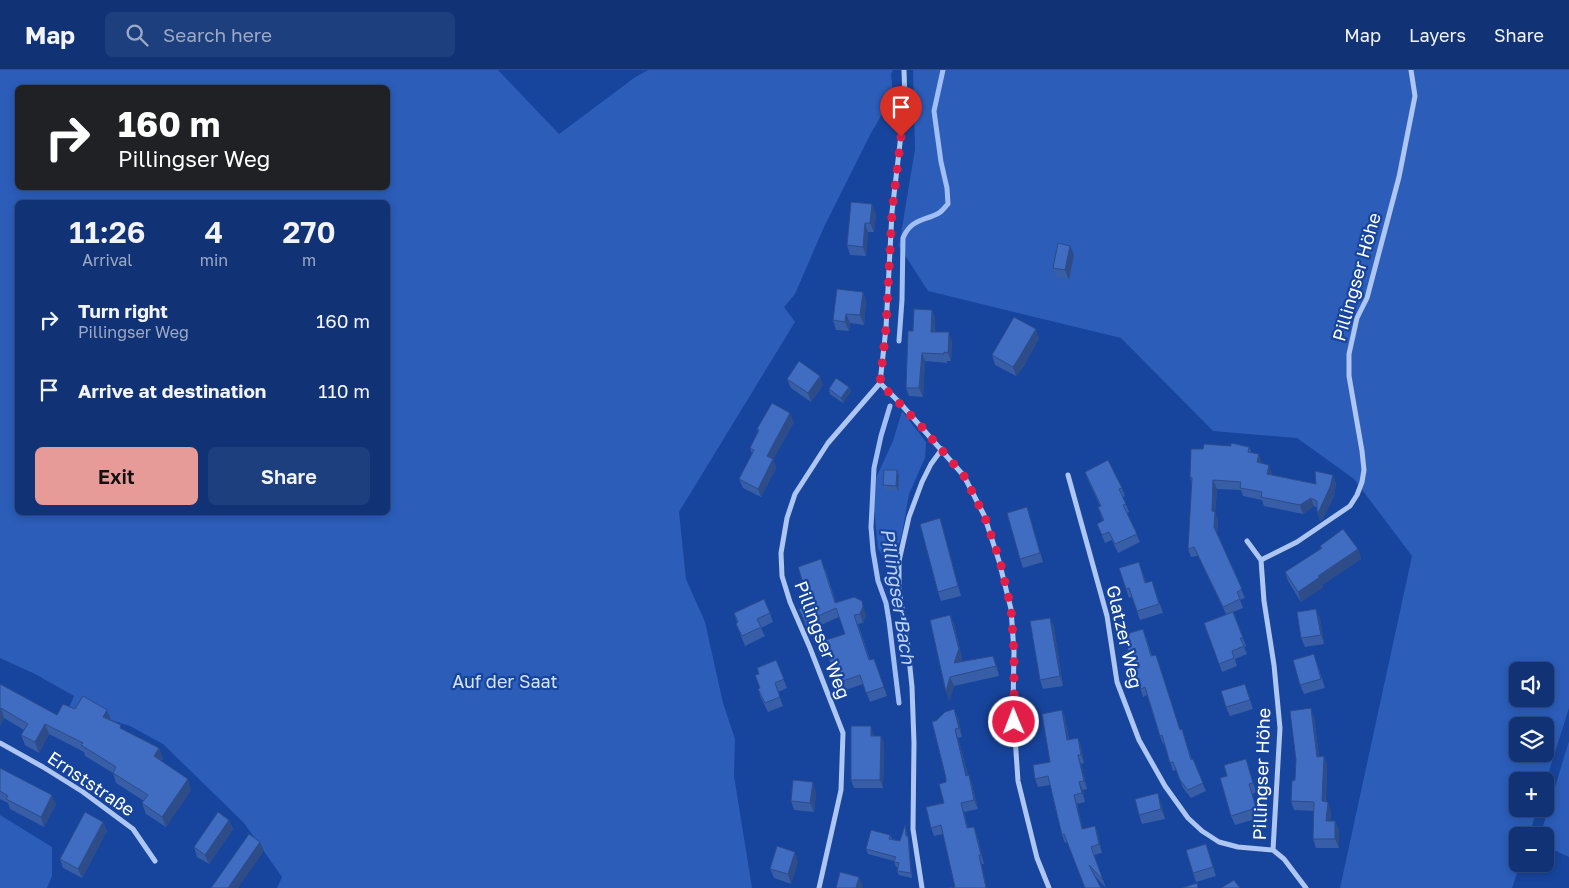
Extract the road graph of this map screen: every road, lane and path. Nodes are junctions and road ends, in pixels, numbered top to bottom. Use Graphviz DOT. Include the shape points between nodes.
graph roads {
  1 [pos="904,70"];
  2 [pos="1411,70"];
  3 [pos="880,383"];
  4 [pos="942,449"];
  5 [pos="1068,475"];
  6 [pos="1247,541"];
  7 [pos="1260,560"];
  8 [pos="0,743"];
  9 [pos="1274,850"];
  10 [pos="155,861"];
  11 [pos="819,888"];
  12 [pos="922,888"];
  13 [pos="1049,888"];
  14 [pos="1306,888"];
  1 -- 3 [label="street" via="900,155 892,212"];
  2 -- 7 [label="street, Pillingser Höhe" via="1415,96 1399,177 1349,354 1349,376 1364,470 1362,482 1350,506 1297,542"];
  3 -- 4 [label="street"];
  3 -- 11 [label="street, Pillingser Weg" via="828,443 795,494 781,553 782,576 790,602 843,733 841,790"];
  4 -- 12 [label="street" via="922,482 909,517 899,561 912,688 913,829"];
  4 -- 13 [label="street" via="964,476 984,515 1000,561 1011,608 1018,781 1037,858"];
  5 -- 9 [label="street, Glatzer Weg" via="1107,616 1117,682 1139,740 1165,786 1188,818 1202,831 1220,842"];
  6 -- 7 [label="street, Pillingser Höhe"];
  7 -- 9 [label="street, Pillingser Höhe" via="1280,728"];
  8 -- 10 [label="street, Ernststraße" via="83,792 133,829"];
  9 -- 14 [label="street, Pillingser Höhe"];
}
